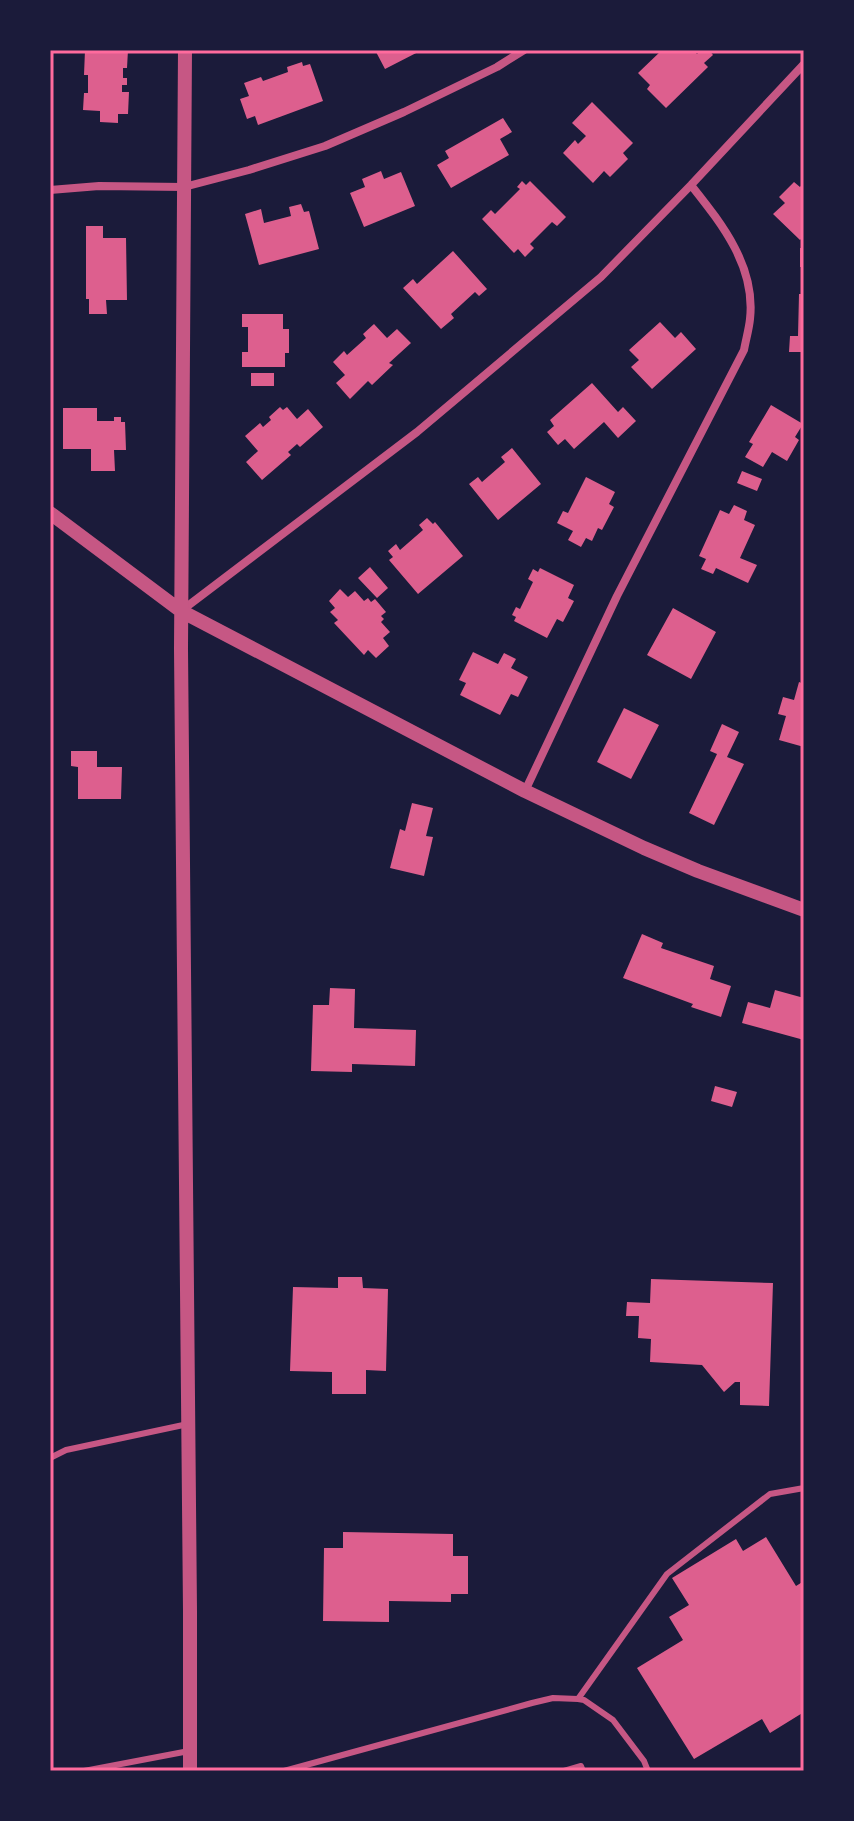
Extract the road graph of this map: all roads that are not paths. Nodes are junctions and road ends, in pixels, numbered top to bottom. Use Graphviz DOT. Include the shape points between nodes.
graph roads {
  1 [pos="185,50"];
  2 [pos="524,50"];
  3 [pos="804,64"];
  4 [pos="691,185"];
  5 [pos="184,187"];
  6 [pos="50,190"];
  7 [pos="50,513"];
  8 [pos="181,611"];
  9 [pos="525,791"];
  10 [pos="804,910"];
  11 [pos="188,1424"];
  12 [pos="50,1458"];
  13 [pos="804,1488"];
  14 [pos="578,1699"];
  15 [pos="189,1751"];
  16 [pos="84,1771"];
  17 [pos="190,1771"];
  18 [pos="284,1771"];
  19 [pos="564,1771"];
  20 [pos="583,1771"];
  21 [pos="648,1771"];
  1 -- 5 [label="street"];
  2 -- 5 [label="street" via="325,146"];
  3 -- 4 [label="street"];
  4 -- 8 [label="street" via="601,277 417,432"];
  4 -- 9 [label="street" via="727,233 748,282 751,316 744,350 617,596"];
  5 -- 6 [label="street"];
  5 -- 8 [label="street"];
  7 -- 8 [label="street"];
  8 -- 9 [label="street"];
  8 -- 11 [label="street"];
  9 -- 10 [label="street" via="644,848"];
  11 -- 12 [label="lane"];
  11 -- 15 [label="street"];
  13 -- 14 [label="lane" via="770,1494 667,1574"];
  14 -- 18 [label="lane" via="532,1703"];
  14 -- 21 [label="lane" via="613,1720"];
  15 -- 16 [label="lane"];
  15 -- 17 [label="street"];
  19 -- 20 [label="lane" via="581,1766"];
}
